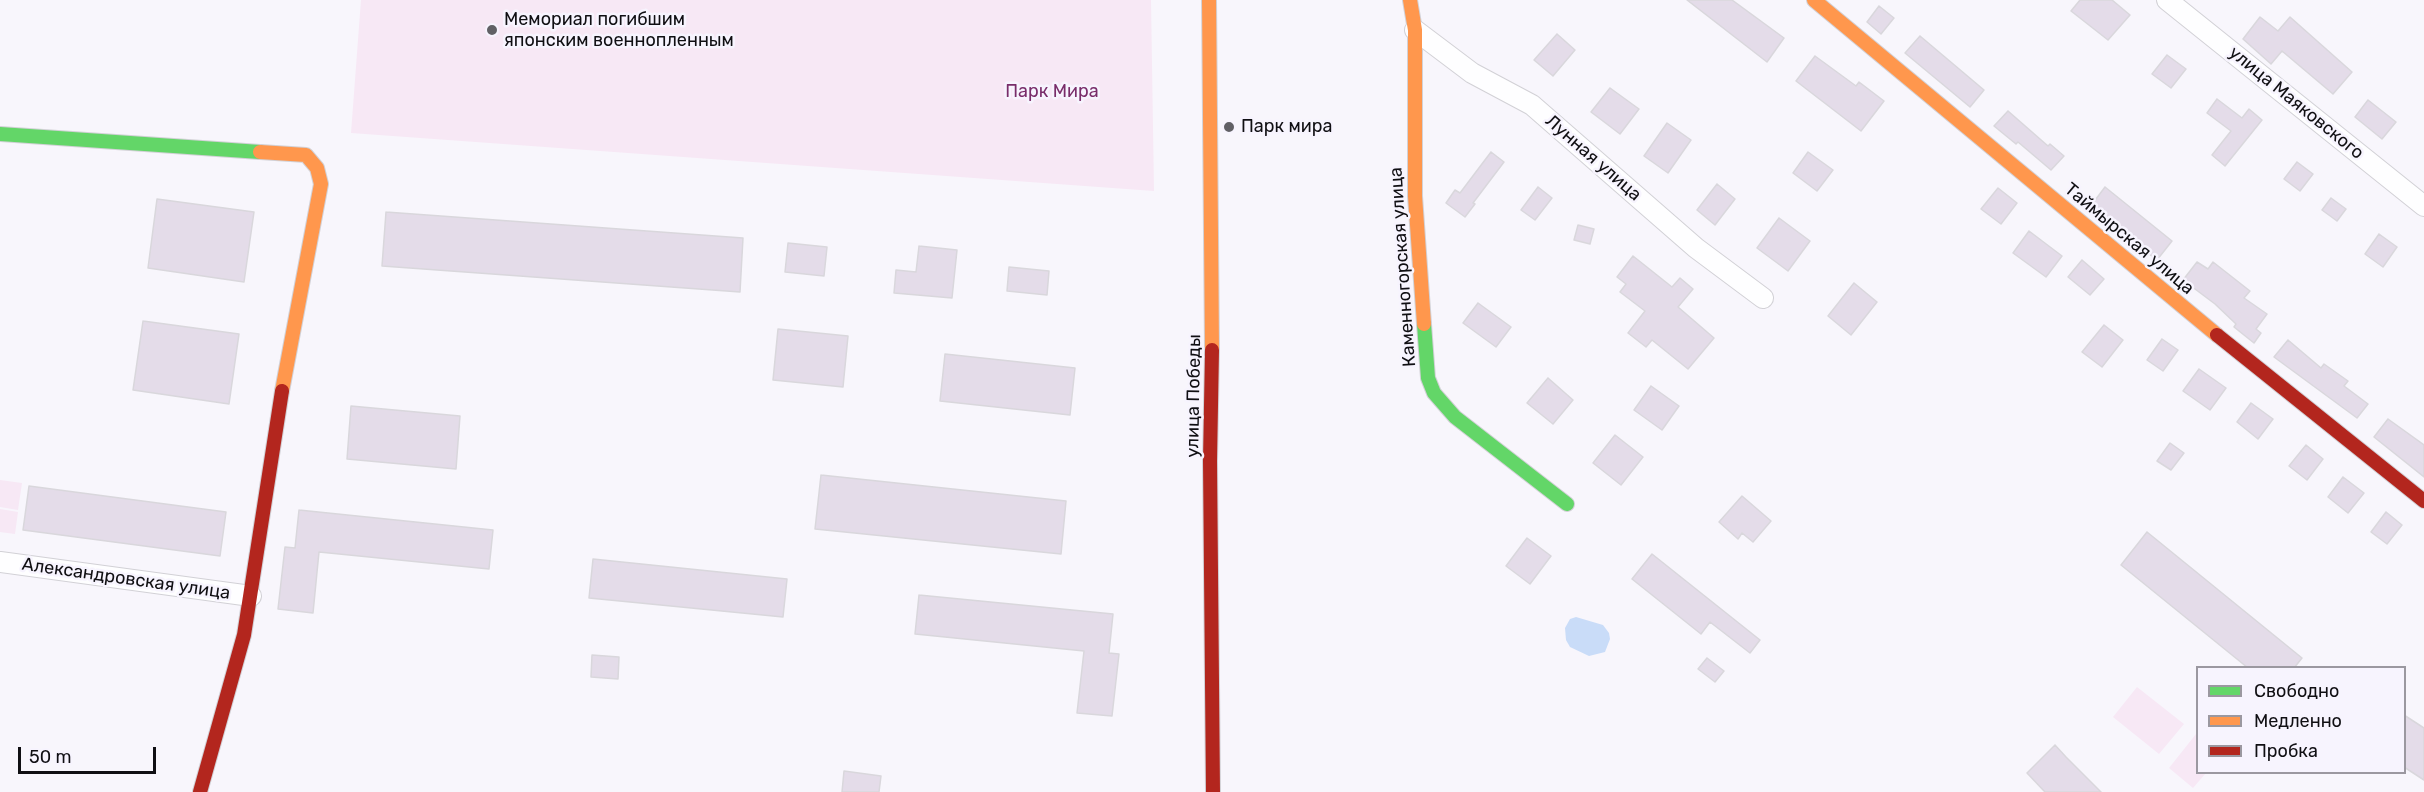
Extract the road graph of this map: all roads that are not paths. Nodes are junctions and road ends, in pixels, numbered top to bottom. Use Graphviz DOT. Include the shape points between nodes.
graph roads {
  1 [pos="1209,0"];
  2 [pos="1410,0"];
  3 [pos="1814,0"];
  4 [pos="2167,0"];
  5 [pos="1415,30"];
  6 [pos="0,134"];
  7 [pos="2424,206"];
  8 [pos="1763,298"];
  9 [pos="2424,501"];
  10 [pos="1567,504"];
  11 [pos="0,562"];
  12 [pos="251,596"];
  13 [pos="201,787"];
  14 [pos="1213,792"];
  1 -- 14 [label="street, улица Победы"];
  2 -- 5 [label="street, Каменногорская улица"];
  3 -- 9 [label="street, Таймырская улица" via="2159,288"];
  4 -- 7 [label="street, улица Маяковского"];
  5 -- 8 [label="street, Лунная улица" via="1472,73 1532,105 1696,248"];
  5 -- 10 [label="street, Каменногорская улица" via="1415,196 1428,378 1434,393 1455,417"];
  6 -- 12 [label="street" via="306,155 317,168 321,184 285,369"];
  11 -- 12 [label="street, Александровская улица"];
  12 -- 13 [label="street" via="244,635"];
}
